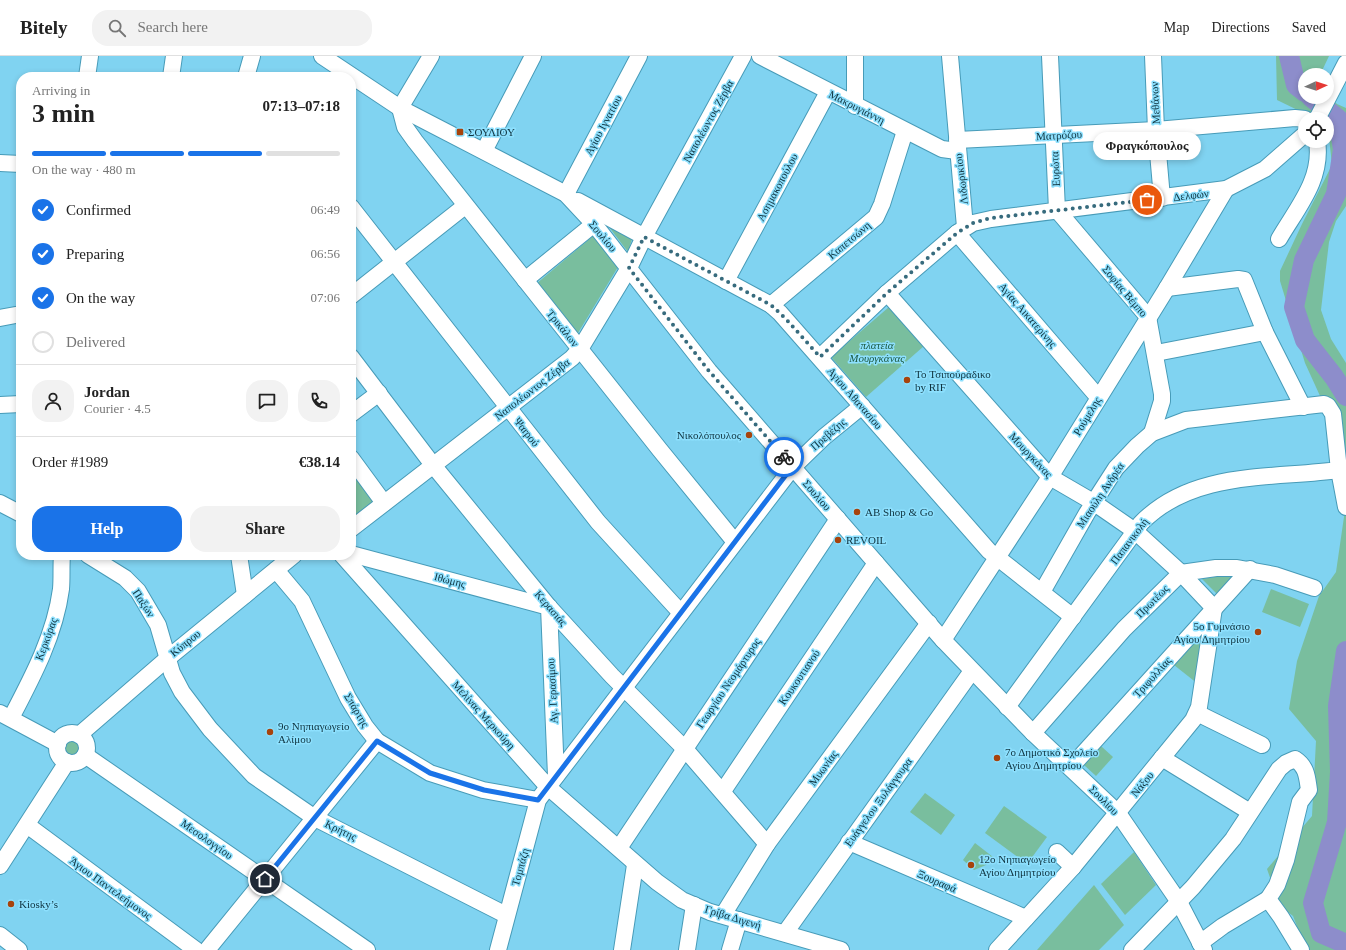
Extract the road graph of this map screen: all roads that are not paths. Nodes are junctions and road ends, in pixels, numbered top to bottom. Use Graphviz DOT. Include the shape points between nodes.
graph roads {
  1 [pos="90,56"];
  2 [pos="174,56"];
  3 [pos="252,56"];
  4 [pos="431,56"];
  5 [pos="533,56"];
  6 [pos="640,56"];
  7 [pos="743,56"];
  8 [pos="855,56"];
  9 [pos="950,56"];
  10 [pos="1050,56"];
  11 [pos="1153,56"];
  12 [pos="328,57"];
  13 [pos="767,58"];
  14 [pos="1346,63"];
  15 [pos="88,72"];
  16 [pos="172,72"];
  17 [pos="247,72"];
  18 [pos="349,72"];
  19 [pos="356,77"];
  20 [pos="828,92"];
  21 [pos="855,106"];
  22 [pos="400,108"];
  23 [pos="1321,112"];
  24 [pos="1298,119"];
  25 [pos="1156,130"];
  26 [pos="905,132"];
  27 [pos="1053,135"];
  28 [pos="1298,140"];
  29 [pos="957,146"];
  30 [pos="1318,148"];
  31 [pos="484,151"];
  32 [pos="0,162"];
  33 [pos="16,164"];
  34 [pos="1226,189"];
  35 [pos="566,194"];
  36 [pos="1162,198"];
  37 [pos="964,199"];
  38 [pos="465,206"];
  39 [pos="1057,210"];
  40 [pos="356,213"];
  41 [pos="991,218"];
  42 [pos="594,224"];
  43 [pos="961,230"];
  44 [pos="644,237"];
  45 [pos="1279,240"];
  46 [pos="394,262"];
  47 [pos="629,268"];
  48 [pos="525,280"];
  49 [pos="726,281"];
  50 [pos="1167,288"];
  51 [pos="356,292"];
  52 [pos="887,293"];
  53 [pos="771,305"];
  54 [pos="16,315"];
  55 [pos="1148,317"];
  56 [pos="0,318"];
  57 [pos="1265,332"];
  58 [pos="580,349"];
  59 [pos="1156,353"];
  60 [pos="820,357"];
  61 [pos="356,363"];
  62 [pos="379,393"];
  63 [pos="1098,397"];
  64 [pos="16,404"];
  65 [pos="0,405"];
  66 [pos="862,406"];
  67 [pos="1303,407"];
  68 [pos="508,408"];
  69 [pos="356,410"];
  70 [pos="1152,433"];
  71 [pos="356,465"];
  72 [pos="433,465"];
  73 [pos="792,467"];
  74 [pos="1339,470"];
  75 [pos="1050,477"];
  76 [pos="1093,502"];
  77 [pos="0,503"];
  78 [pos="384,503"];
  79 [pos="1346,507"];
  80 [pos="16,511"];
  81 [pos="838,518"];
  82 [pos="356,525"];
  83 [pos="1135,531"];
  84 [pos="735,542"];
  85 [pos="356,555"];
  86 [pos="998,559"];
  87 [pos="62,560"];
  88 [pos="96,560"];
  89 [pos="239,560"];
  90 [pos="288,560"];
  91 [pos="346,560"];
  92 [pos="876,563"];
  93 [pos="276,570"];
  94 [pos="1250,570"];
  95 [pos="1181,573"];
  96 [pos="1314,588"];
  97 [pos="1042,592"];
  98 [pos="245,595"];
  99 [pos="548,607"];
  100 [pos="1214,608"];
  101 [pos="681,613"];
  102 [pos="1073,617"];
  103 [pos="929,623"];
  104 [pos="943,640"];
  105 [pos="168,658"];
  106 [pos="972,671"];
  107 [pos="172,673"];
  108 [pos="624,687"];
  109 [pos="1007,707"];
  110 [pos="1197,713"];
  111 [pos="5,715"];
  112 [pos="1033,733"];
  113 [pos="79,735"];
  114 [pos="377,741"];
  115 [pos="58,744"];
  116 [pos="1262,745"];
  117 [pos="685,749"];
  118 [pos="85,755"];
  119 [pos="1162,758"];
  120 [pos="67,762"];
  121 [pos="1071,767"];
  122 [pos="547,788"];
  123 [pos="723,791"];
  124 [pos="1250,812"];
  125 [pos="1118,813"];
  126 [pos="315,818"];
  127 [pos="27,825"];
  128 [pos="849,842"];
  129 [pos="767,844"];
  130 [pos="619,848"];
  131 [pos="1057,852"];
  132 [pos="636,865"];
  133 [pos="0,866"];
  134 [pos="1073,867"];
  135 [pos="265,879"];
  136 [pos="1268,899"];
  137 [pos="1179,902"];
  138 [pos="694,905"];
  139 [pos="506,915"];
  140 [pos="723,915"];
  141 [pos="1026,918"];
  142 [pos="739,920"];
  143 [pos="784,933"];
  144 [pos="0,935"];
  145 [pos="798,944"];
  146 [pos="1202,947"];
  147 [pos="19,950"];
  148 [pos="196,950"];
  149 [pos="207,950"];
  150 [pos="367,950"];
  151 [pos="498,950"];
  152 [pos="622,950"];
  153 [pos="687,950"];
  154 [pos="730,950"];
  155 [pos="841,950"];
  156 [pos="998,950"];
  157 [pos="1132,950"];
  158 [pos="1301,950"];
  1 -- 15 [label="street"];
  2 -- 16 [label="street"];
  3 -- 17 [label="street"];
  4 -- 22 [label="street"];
  5 -- 31 [label="street"];
  6 -- 35 [label="street, Αγίου Ιγνατίου"];
  7 -- 44 [label="street, Ναπολέωντος Ζέρβα"];
  8 -- 21 [label="street"];
  9 -- 29 [label="street, Λιδωρικίου"];
  10 -- 27 [label="street, Ευρώτα"];
  11 -- 25 [label="street, Μεθάνων"];
  12 -- 18 [label="street, Σουλίου"];
  13 -- 20 [label="street, Μακρυγιάννη"];
  14 -- 23 [label="street"];
  19 -- 22 [label="street, Σουλίου"];
  20 -- 21 [label="street, Μακρυγιάννη"];
  20 -- 49 [label="street, Ασημακοπούλου"];
  21 -- 26 [label="street, Μακρυγιάννη"];
  22 -- 31 [label="street, Σουλίου"];
  22 -- 38 [label="street, Τρικάλων" via="405,127"];
  24 -- 25 [label="street, Ματρόζου"];
  25 -- 27 [label="street, Ματρόζου"];
  25 -- 36 [label="street, Μεθάνων"];
  26 -- 29 [label="street, Μακρυγιάννη" via="942,149"];
  26 -- 53 [label="street, Καπετσώνη" via="876,217"];
  27 -- 29 [label="street, Ματρόζου"];
  27 -- 39 [label="street, Ευρώτα"];
  28 -- 34 [label="street, Δελφών" via="1265,169"];
  29 -- 37 [label="street, Λιδωρικίου"];
  30 -- 45 [label="street" via="1319,156 1311,187"];
  31 -- 35 [label="street, Σουλίου"];
  32 -- 33 [label="street"];
  34 -- 36 [label="street, Δελφών"];
  34 -- 50 [label="street, Ρούμελης"];
  35 -- 42 [label="street, Σουλίου"];
  35 -- 44 [label="street, Αγίου Αθανασίου"];
  36 -- 39 [label="street, Δελφών"];
  37 -- 41 [label="street" via="973,210"];
  37 -- 43 [label="street, Λιδωρικίου"];
  38 -- 46 [label="street"];
  38 -- 48 [label="street, Τρικάλων"];
  39 -- 41 [label="street, Δελφών"];
  39 -- 55 [label="street, Σοφίας Βέμπο"];
  40 -- 46 [label="street, Ψαrρού"];
  41 -- 43 [label="street, Δελφών"];
  42 -- 47 [label="street, Σουλίου"];
  42 -- 48 [label="street"];
  43 -- 52 [label="street"];
  43 -- 63 [label="street, Αγίας Αικατερίνης"];
  44 -- 47 [label="street, Ναπολέωντος Ζέρβα"];
  44 -- 49 [label="street, Αγίου Αθανασίου"];
  46 -- 51 [label="street"];
  46 -- 68 [label="street, Ψαrρού"];
  47 -- 58 [label="street, Ναπολέωντος Ζέρβα"];
  47 -- 73 [label="street, Σουλίου" via="709,371"];
  48 -- 58 [label="street, Τρικάλων"];
  49 -- 53 [label="street, Αγίου Αθανασίου"];
  50 -- 55 [label="street, Ρούμελης"];
  50 -- 57 [label="street" via="1242,279 1246,282"];
  52 -- 60 [label="street"];
  52 -- 75 [label="street, Μουργκάνας"];
  53 -- 60 [label="street, Αγίου Αθανασίου"];
  54 -- 56 [label="street"];
  55 -- 59 [label="street, Σοφίας Βέμπο"];
  55 -- 63 [label="street, Ρούμελης"];
  57 -- 59 [label="street"];
  57 -- 67 [label="street"];
  58 -- 68 [label="street, Ναπολέωντος Ζέρβα"];
  58 -- 84 [label="street, Τρικάλων"];
  59 -- 70 [label="street, Σοφίας Βέμπο" via="1162,401"];
  60 -- 66 [label="street, Αγίου Αθανασίου"];
  61 -- 62 [label="street, Κερασιάς"];
  62 -- 69 [label="street"];
  62 -- 72 [label="street, Κερασιάς"];
  63 -- 75 [label="street, Ρούμελης"];
  64 -- 65 [label="street"];
  66 -- 73 [label="street, Πρεβέζης"];
  66 -- 86 [label="street, Αγίου Αθανασίου"];
  67 -- 70 [label="street, Μιαούλη Ανδρέα" via="1186,420"];
  67 -- 74 [label="street, Μιαούλη Ανδρέα" via="1324,404 1333,414"];
  68 -- 72 [label="street, Ναπολέωντος Ζέρβα"];
  68 -- 101 [label="street, Ψαrρού" via="598,522"];
  70 -- 76 [label="street, Μιαούλη Ανδρέα" via="1116,468"];
  71 -- 78 [label="street"];
  72 -- 78 [label="street, Ναπολέωντος Ζέρβα"];
  72 -- 99 [label="street, Κερασιάς"];
  73 -- 81 [label="street, Σουλίου"];
  73 -- 84 [label="street, Πρεβέζης"];
  74 -- 79 [label="street"];
  74 -- 83 [label="street, Παπανικολή" via="1248,478 1192,491 1161,505"];
  75 -- 76 [label="street, Μουργκάνας"];
  75 -- 86 [label="street, Ρούμελης"];
  76 -- 83 [label="street, Μουργκάνας"];
  76 -- 97 [label="street, Μιαούλη Ανδρέα"];
  77 -- 80 [label="street"];
  78 -- 82 [label="street, Ναπολέωντος Ζέρβα"];
  81 -- 92 [label="street, Σουλίου"];
  81 -- 117 [label="street, Γεωργίου Νεομάρτυρος"];
  83 -- 95 [label="street, Μουργκάνας"];
  83 -- 102 [label="street, Παπανικολή"];
  84 -- 101 [label="street, Πρεβέζης"];
  85 -- 99 [label="street, Ιθώμης"];
  86 -- 97 [label="street, Αγίου Αθανασίου"];
  86 -- 104 [label="street, Ρούμελης"];
  87 -- 111 [label="street, Κερκύρας" via="61,589 45,645 33,674"];
  88 -- 105 [label="street, Παξών" via="125,578 138,591 158,625"];
  89 -- 98 [label="street"];
  90 -- 93 [label="street, Κύπρου"];
  91 -- 122 [label="street, Μελίνας Μερκούρη"];
  92 -- 103 [label="street, Σουλίου"];
  92 -- 123 [label="street, Κουκουτιανού"];
  93 -- 98 [label="street, Κύπρου"];
  93 -- 114 [label="street, Σπάρτης" via="302,601 348,698"];
  94 -- 95 [label="street" via="1216,568"];
  94 -- 96 [label="street"];
  94 -- 100 [label="street, Τριφυλλίας"];
  95 -- 100 [label="street, Μουργκάνας"];
  95 -- 112 [label="street, Πρωτέως" via="1124,629"];
  97 -- 102 [label="street, Αγίου Αθανασίου"];
  98 -- 105 [label="street, Κύπρου"];
  99 -- 108 [label="street, Κερασιάς"];
  99 -- 122 [label="street, Αγ. Γερασίμου"];
  100 -- 110 [label="street, Νάξου"];
  100 -- 121 [label="street, Τριφυλλίας"];
  101 -- 108 [label="street, Πρεβέζης"];
  102 -- 109 [label="street, Παπανικολή"];
  103 -- 104 [label="street, Σουλίου"];
  103 -- 129 [label="street, Μυωνίας"];
  104 -- 106 [label="street, Σουλίου"];
  105 -- 107 [label="street, Παξών"];
  105 -- 113 [label="street, Κύπρου"];
  106 -- 109 [label="street, Σουλίου"];
  106 -- 128 [label="street, Ευάγγελου Ξυλάγγουρα"];
  107 -- 126 [label="street, Κρήτης" via="182,692 210,729 254,776"];
  108 -- 117 [label="street, Κερασιάς"];
  108 -- 122 [label="street, Πρεβέζης"];
  109 -- 112 [label="street, Σουλίου"];
  110 -- 116 [label="street"];
  110 -- 119 [label="street, Νάξου"];
  111 -- 115 [label="street"];
  112 -- 121 [label="street, Σουλίου"];
  113 -- 115 [label="street" via="67,734"];
  113 -- 118 [label="street" via="86,744"];
  114 -- 122 [label="street, Σπάρτης" via="430,773 484,790"];
  114 -- 126 [label="street"];
  115 -- 120 [label="street" via="59,756"];
  117 -- 123 [label="street, Κερασιάς"];
  117 -- 130 [label="street, Γεωργίου Νεομάρτυρος"];
  118 -- 120 [label="street" via="78,762"];
  118 -- 135 [label="street, Μεσολογγίου"];
  119 -- 124 [label="street"];
  119 -- 125 [label="street, Νάξου"];
  120 -- 127 [label="street"];
  121 -- 125 [label="street, Σουλίου"];
  122 -- 130 [label="street, Μελίνας Μερκούρη"];
  122 -- 139 [label="street, Τομπάζη"];
  123 -- 129 [label="street, Κερασιάς"];
  124 -- 136 [label="street" via="1282,766 1295,759 1302,764 1306,770 1309,790 1300,802 1286,860 1277,885"];
  124 -- 137 [label="street" via="1233,839"];
  125 -- 134 [label="street, Νάξου"];
  125 -- 137 [label="street, Σουλίου"];
  126 -- 135 [label="street"];
  126 -- 139 [label="street, Κρήτης"];
  127 -- 133 [label="street"];
  127 -- 148 [label="street, Άγιου Παντελεήμονος"];
  128 -- 141 [label="street, Ξουραφά"];
  128 -- 143 [label="street, Ευάγγελου Ξυλάγγουρα"];
  129 -- 140 [label="street, Μυωνίας"];
  130 -- 132 [label="street, Μελίνας Μερκούρη"];
  131 -- 134 [label="street"];
  132 -- 138 [label="street, Γρίβα Διγενή" via="682,900"];
  132 -- 152 [label="street"];
  134 -- 141 [label="street, Νάξου"];
  135 -- 149 [label="street"];
  135 -- 150 [label="street, Μεσολογγίου"];
  136 -- 146 [label="street" via="1223,926"];
  136 -- 158 [label="street"];
  137 -- 146 [label="street, Σουλίου"];
  137 -- 157 [label="street"];
  138 -- 140 [label="street, Γρίβα Διγενή"];
  138 -- 153 [label="street"];
  139 -- 151 [label="street, Τομπάζη"];
  140 -- 142 [label="street, Γρίβα Διγενή"];
  141 -- 156 [label="street, Νάξου"];
  142 -- 143 [label="street, Γρίβα Διγενή"];
  142 -- 154 [label="street"];
  143 -- 145 [label="street, Γρίβα Διγενή"];
  144 -- 147 [label="street"];
  145 -- 155 [label="street, Γρίβα Διγενή"];
}
